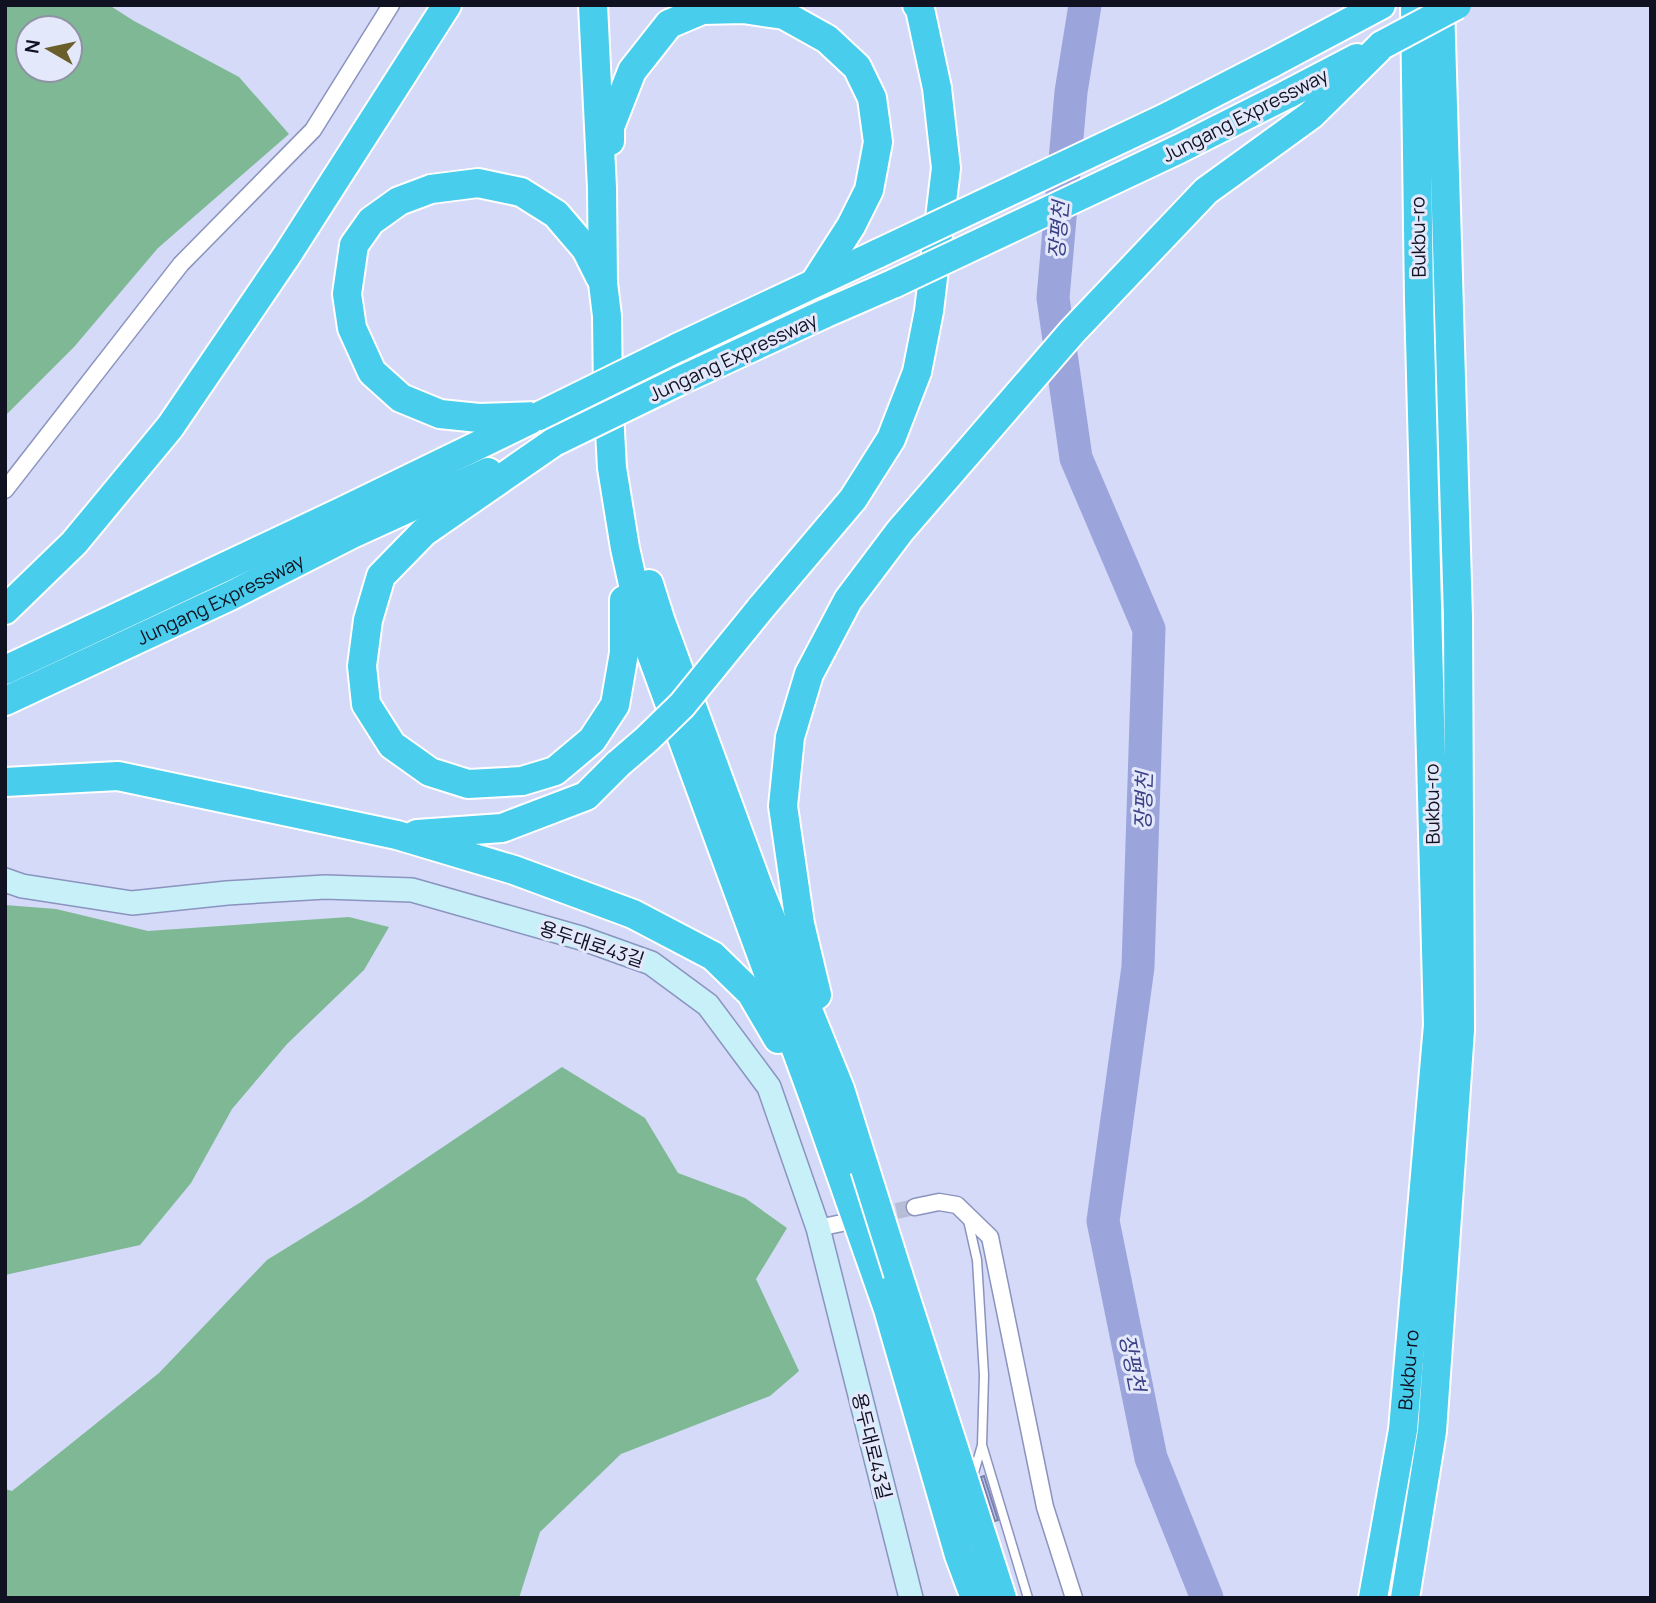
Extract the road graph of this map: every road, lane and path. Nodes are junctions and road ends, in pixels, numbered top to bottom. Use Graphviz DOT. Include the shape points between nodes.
graph roads {
  1 [pos="391,5"];
  2 [pos="447,5"];
  3 [pos="593,5"];
  4 [pos="918,5"];
  5 [pos="1415,5"];
  6 [pos="1440,5"];
  7 [pos="1457,5"];
  8 [pos="1374,9"];
  9 [pos="1382,45"];
  10 [pos="815,282"];
  11 [pos="603,283"];
  12 [pos="539,416"];
  13 [pos="554,442"];
  14 [pos="5,490"];
  15 [pos="625,548"];
  16 [pos="5,611"];
  17 [pos="5,670"];
  18 [pos="5,701"];
  19 [pos="5,782"];
  20 [pos="397,835"];
  21 [pos="5,880"];
  22 [pos="827,1095"];
  23 [pos="915,1208"];
  24 [pos="967,1215"];
  25 [pos="842,1223"];
  26 [pos="818,1228"];
  27 [pos="982,1445"];
  28 [pos="968,1492"];
  29 [pos="911,1598"];
  30 [pos="975,1598"];
  31 [pos="1002,1598"];
  32 [pos="1028,1598"];
  33 [pos="1074,1598"];
  34 [pos="1373,1598"];
  35 [pos="1405,1598"];
  1 -- 14 [label="street" via="313,130 181,264"];
  2 -- 16 [label="highway" via="170,427 75,543"];
  3 -- 11 [label="highway"];
  4 -- 20 [label="highway, bridge" via="937,88 946,168 917,372 891,439 853,499 682,705 586,796 502,828"];
  5 -- 34 [label="highway, Bukbu-ro" via="1438,1025 1403,1430"];
  6 -- 35 [label="highway, Bukbu-ro" via="1458,617 1460,1030 1432,1431"];
  7 -- 9 [label="highway, Jungang Expressway, bridge"];
  8 -- 10 [label="highway, Jungang Expressway, bridge" via="1165,118"];
  9 -- 13 [label="highway, Jungang Expressway, bridge" via="1180,149"];
  9 -- 22 [label="highway" via="1311,115 1206,191 1072,332 900,531 848,600 809,674 790,737 783,806"];
  10 -- 12 [label="highway, Jungang Expressway, bridge"];
  10 -- 22 [label="highway" via="869,190 878,142 872,98 857,67 827,39 785,15 702,10 669,24 632,71 610,127 624,464 641,559 660,619 759,888"];
  11 -- 12 [label="highway" via="586,249 556,214 521,192 478,183 431,189 399,201 371,221 354,245 347,294 352,328 372,372 401,398 440,414"];
  11 -- 15 [label="highway" via="612,468"];
  12 -- 17 [label="highway, Jungang Expressway"];
  13 -- 15 [label="highway" via="424,532 382,576 368,620 362,666 366,704 392,745 430,772 468,784 522,781 555,771 592,740 615,705 624,653"];
  13 -- 18 [label="highway, Jungang Expressway"];
  15 -- 22 [label="highway" via="643,635"];
  19 -- 20 [label="highway" via="118,776"];
  20 -- 22 [label="highway" via="514,870 633,914 713,956 751,993"];
  21 -- 26 [label="street, 용두대로43길" via="132,903 313,888 412,890 651,962 708,1005 769,1087"];
  22 -- 28 [label="highway, bridge" via="865,1169"];
  22 -- 30 [label="highway"];
  23 -- 24 [label="street" via="939,1202 957,1205"];
  24 -- 27 [label="lane" via="977,1261 984,1375"];
  24 -- 33 [label="street" via="990,1237 1045,1507"];
  25 -- 26 [label="street"];
  26 -- 29 [label="street, 용두대로43길"];
  27 -- 28 [label="lane"];
  27 -- 32 [label="lane"];
  28 -- 31 [label="highway"];
}
